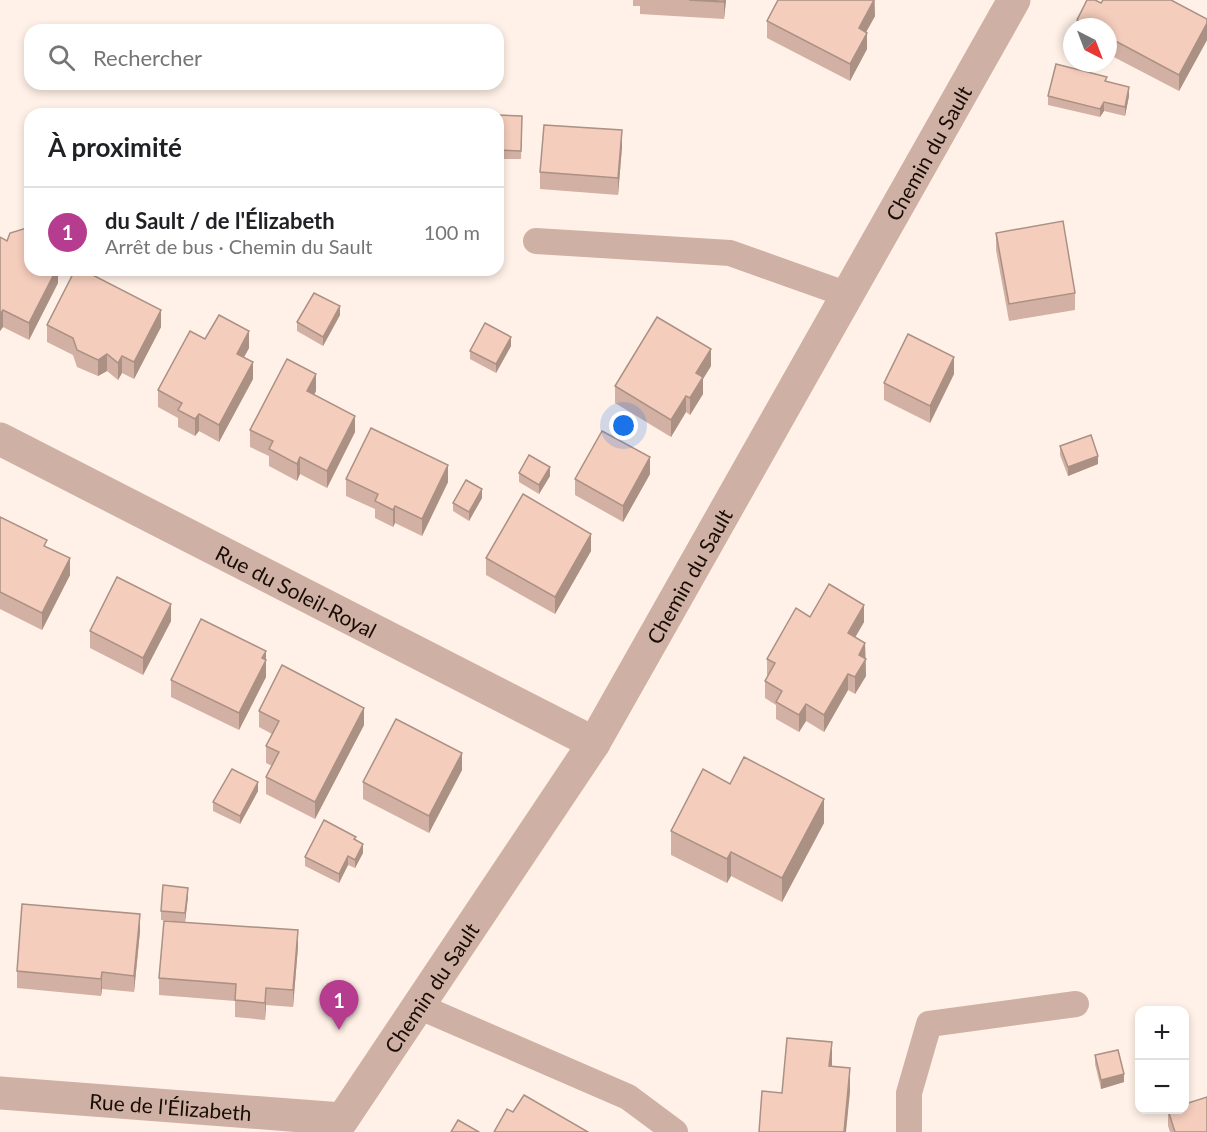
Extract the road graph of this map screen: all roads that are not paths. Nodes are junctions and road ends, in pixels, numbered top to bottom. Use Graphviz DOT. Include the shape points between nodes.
graph roads {
  1 [pos="1014,0"];
  2 [pos="536,241"];
  3 [pos="848,295"];
  4 [pos="0,439"];
  5 [pos="594,743"];
  6 [pos="1076,1004"];
  7 [pos="418,1006"];
  8 [pos="0,1093"];
  9 [pos="338,1126"];
  10 [pos="675,1132"];
  11 [pos="909,1132"];
  1 -- 3 [label="street, Chemin du Sault"];
  2 -- 3 [label="lane" via="730,253"];
  3 -- 5 [label="street, Chemin du Sault"];
  4 -- 5 [label="street, Rue du Soleil-Royal"];
  5 -- 7 [label="street, Chemin du Sault"];
  6 -- 11 [label="lane" via="929,1024 909,1093"];
  7 -- 9 [label="street, Chemin du Sault"];
  7 -- 10 [label="lane" via="628,1097"];
  8 -- 9 [label="street, Rue de l'Élizabeth"];
}
